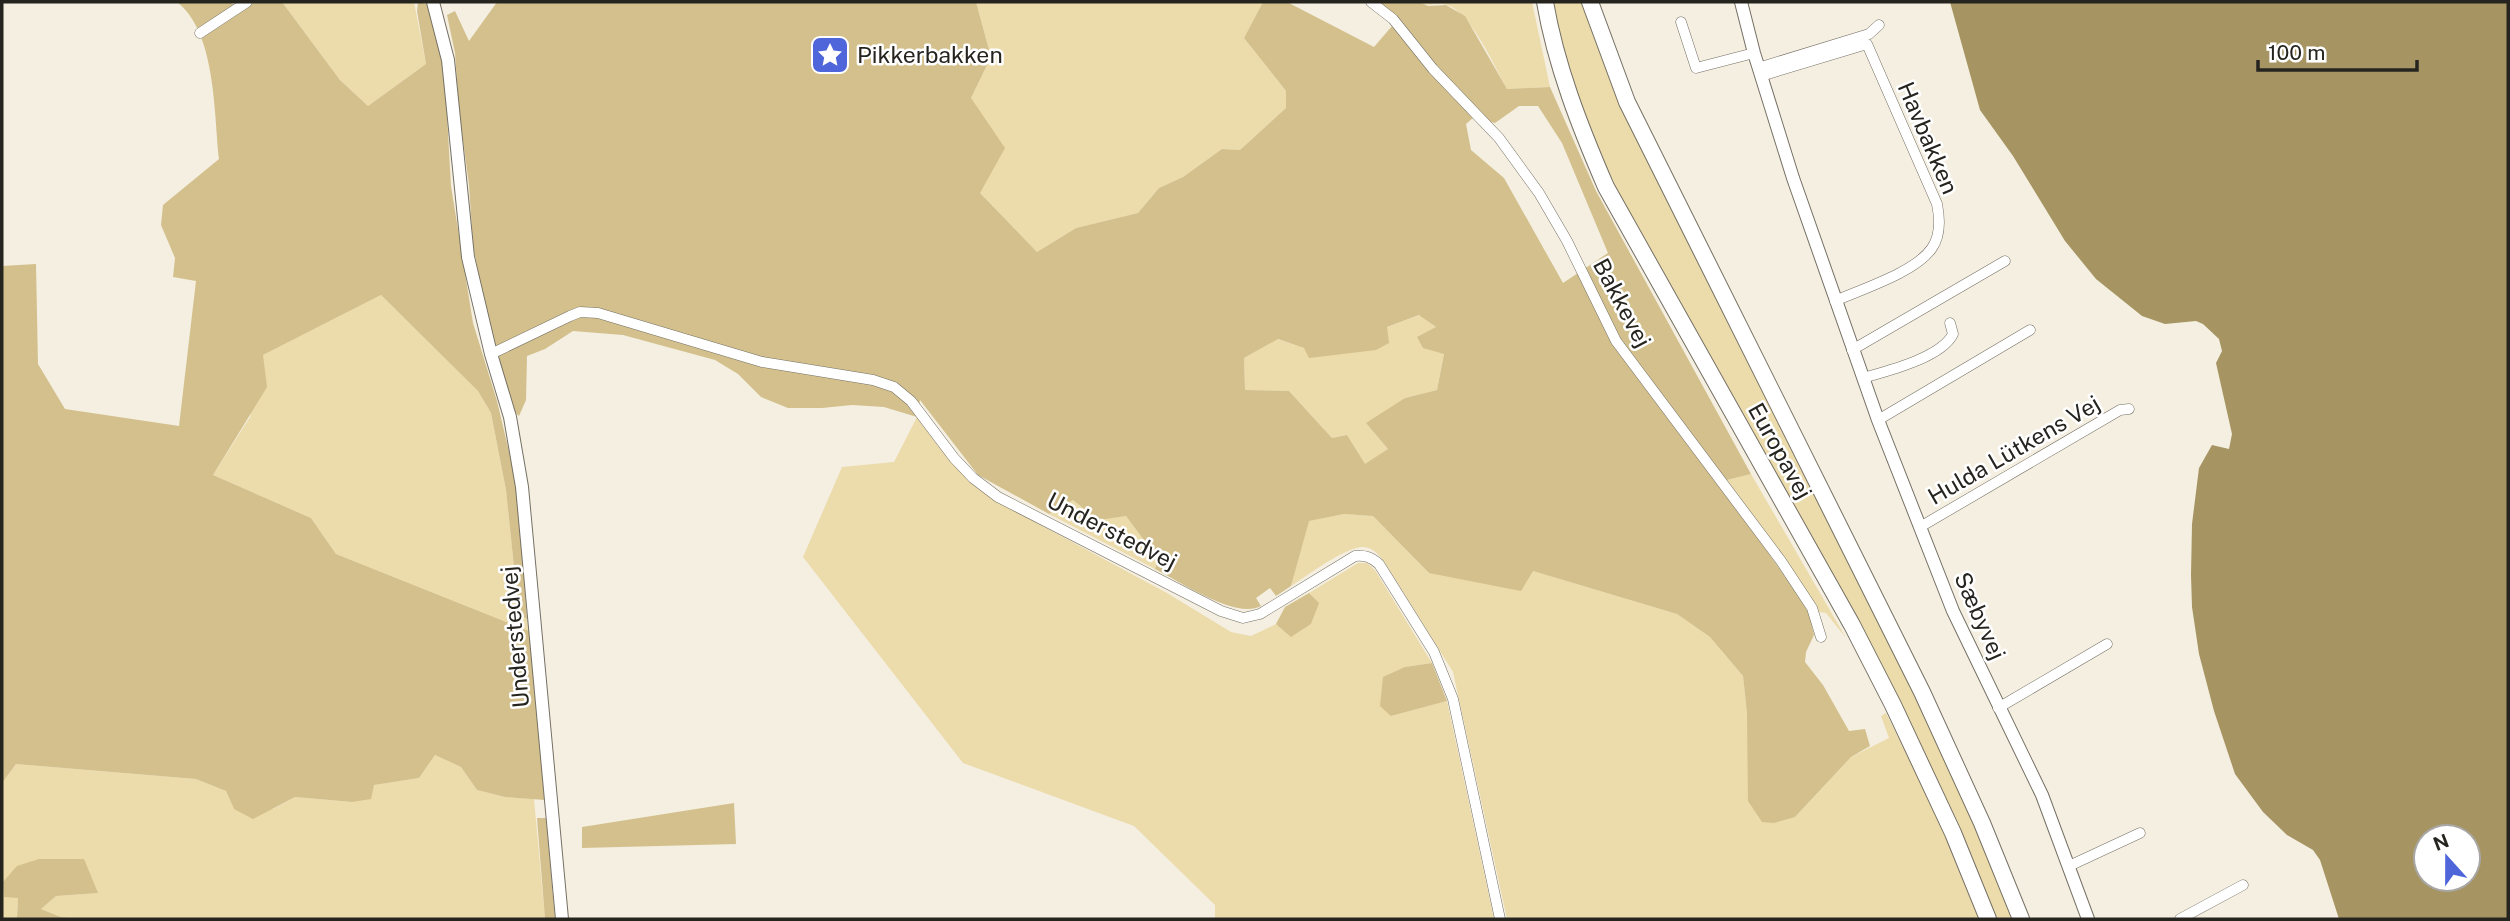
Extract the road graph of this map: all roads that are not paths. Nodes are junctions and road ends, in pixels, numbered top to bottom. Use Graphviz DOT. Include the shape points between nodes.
graph roads {
  1 [pos="247,2"];
  2 [pos="433,2"];
  3 [pos="1371,2"];
  4 [pos="1545,2"];
  5 [pos="1590,2"];
  6 [pos="1741,2"];
  7 [pos="1681,22"];
  8 [pos="1878,25"];
  9 [pos="200,33"];
  10 [pos="1754,53"];
  11 [pos="1760,72"];
  12 [pos="2005,261"];
  13 [pos="1835,301"];
  14 [pos="1950,323"];
  15 [pos="2030,330"];
  16 [pos="1852,350"];
  17 [pos="491,354"];
  18 [pos="1863,379"];
  19 [pos="2129,409"];
  20 [pos="1878,420"];
  21 [pos="1920,527"];
  22 [pos="1821,637"];
  23 [pos="2107,644"];
  24 [pos="1998,708"];
  25 [pos="2140,832"];
  26 [pos="2069,866"];
  27 [pos="2243,885"];
  28 [pos="562,919"];
  29 [pos="1500,919"];
  30 [pos="1988,919"];
  31 [pos="2021,919"];
  32 [pos="2088,919"];
  33 [pos="2180,919"];
  1 -- 9 [label="street"];
  2 -- 17 [label="street, Understedvej" via="448,60 468,257"];
  3 -- 22 [label="street, Bakkevej" via="1392,19 1499,138 1539,193 1616,341 1781,561 1812,608"];
  4 -- 30 [label="main road, Europavej" via="1580,128 1606,187 1845,612 1953,833"];
  5 -- 31 [label="main road, Europavej" via="1627,102 1922,692"];
  6 -- 10 [label="street, Sæbyvej"];
  7 -- 10 [label="street" via="1696,68"];
  8 -- 11 [label="street" via="1868,34"];
  10 -- 11 [label="street, Sæbyvej"];
  11 -- 13 [label="street, Sæbyvej"];
  11 -- 13 [label="street, Havbakken" via="1867,44 1937,204 1938,233 1923,258"];
  12 -- 16 [label="street"];
  13 -- 16 [label="street, Sæbyvej"];
  14 -- 18 [label="street" via="1950,341 1920,359"];
  15 -- 20 [label="street"];
  16 -- 18 [label="street, Sæbyvej"];
  17 -- 28 [label="street, Understedvej" via="510,417 522,487"];
  17 -- 29 [label="street, Understedvej" via="580,312 598,313 762,362 894,387 911,401 973,478 998,496 1221,611 1243,618 1260,614 1355,556 1371,558 1434,652 1453,699"];
  18 -- 20 [label="street, Sæbyvej"];
  19 -- 21 [label="street, Hulda Lütkens Vej" via="2120,410"];
  20 -- 21 [label="street, Sæbyvej"];
  21 -- 24 [label="street, Sæbyvej"];
  23 -- 24 [label="street"];
  24 -- 26 [label="street, Sæbyvej" via="2042,795"];
  25 -- 26 [label="street"];
  26 -- 32 [label="street, Sæbyvej"];
  27 -- 33 [label="street"];
}
